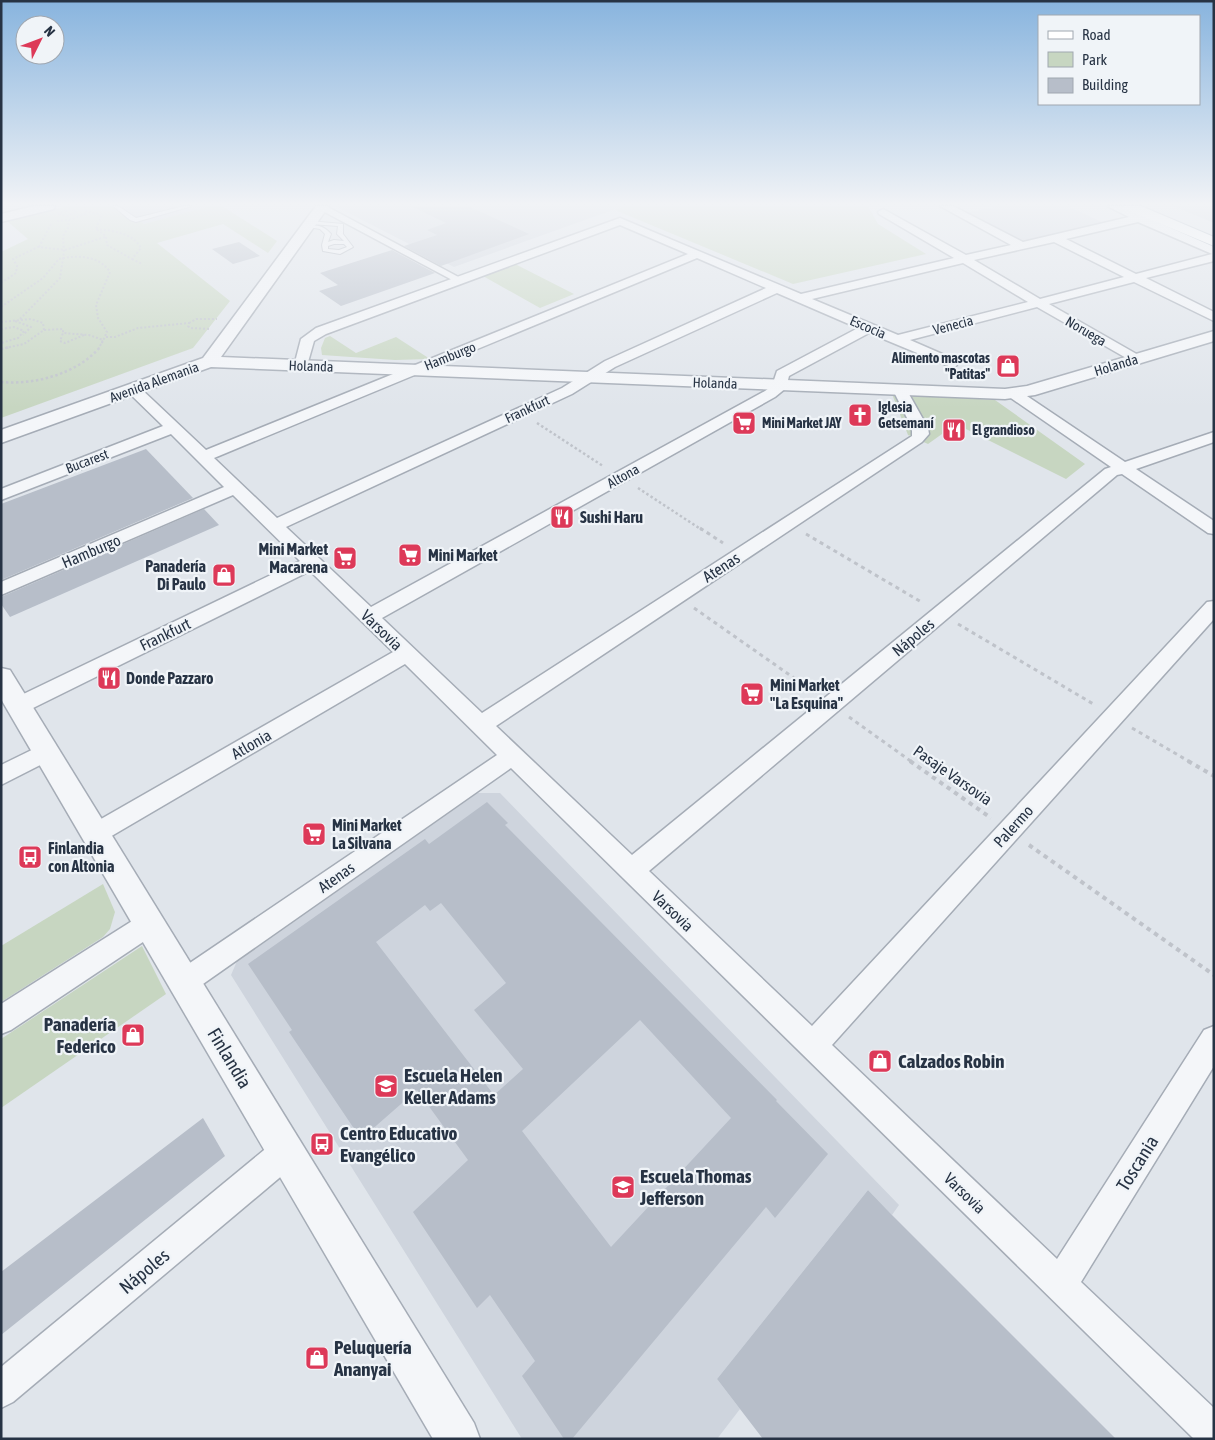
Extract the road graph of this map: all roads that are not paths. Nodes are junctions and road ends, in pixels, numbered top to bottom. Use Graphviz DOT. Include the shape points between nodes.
graph roads {
  1 [pos="274,273"];
  2 [pos="446,273"];
  3 [pos="478,273"];
  4 [pos="651,273"];
  5 [pos="743,273"];
  6 [pos="904,273"];
  7 [pos="988,273"];
  8 [pos="1126,273"];
  9 [pos="1154,273"];
  10 [pos="1135,278"];
  11 [pos="459,280"];
  12 [pos="777,288"];
  13 [pos="800,298"];
  14 [pos="1038,303"];
  15 [pos="1214,317"];
  16 [pos="868,328"];
  17 [pos="1214,336"];
  18 [pos="896,340"];
  19 [pos="1134,359"];
  20 [pos="209,362"];
  21 [pos="951,363"];
  22 [pos="301,366"];
  23 [pos="414,370"];
  24 [pos="587,378"];
  25 [pos="780,385"];
  26 [pos="133,390"];
  27 [pos="900,390"];
  28 [pos="1013,394"];
  29 [pos="172,428"];
  30 [pos="1,437"];
  31 [pos="1214,437"];
  32 [pos="203,457"];
  33 [pos="1123,468"];
  34 [pos="235,488"];
  35 [pos="1,495"];
  36 [pos="274,526"];
  37 [pos="1214,529"];
  38 [pos="312,563"];
  39 [pos="1,589"];
  40 [pos="1214,607"];
  41 [pos="369,617"];
  42 [pos="406,654"];
  43 [pos="1,677"];
  44 [pos="18,706"];
  45 [pos="480,725"];
  46 [pos="46,752"];
  47 [pos="512,756"];
  48 [pos="1,776"];
  49 [pos="96,834"];
  50 [pos="631,871"];
  51 [pos="149,924"];
  52 [pos="184,982"];
  53 [pos="1,1020"];
  54 [pos="1214,1040"];
  55 [pos="812,1046"];
  56 [pos="286,1152"];
  57 [pos="1060,1285"];
  58 [pos="1,1390"];
  59 [pos="1214,1433"];
  60 [pos="458,1439"];
  1 -- 20 [label="street, Avenida Alemania"];
  2 -- 11 [label="street"];
  3 -- 11 [label="street, Escocia"];
  4 -- 23 [label="street, Hamburgo"];
  5 -- 12 [label="street, Escocia"];
  6 -- 13 [label="street"];
  7 -- 14 [label="street, Noruega"];
  8 -- 10 [label="street"];
  9 -- 10 [label="street, Venecia"];
  10 -- 14 [label="street, Venecia"];
  10 -- 15 [label="street"];
  11 -- 22 [label="street" via="316,334 307,342"];
  12 -- 13 [label="street, Escocia"];
  12 -- 24 [label="street, Frankfurt" via="610,364"];
  13 -- 16 [label="street, Escocia"];
  14 -- 18 [label="street, Venecia"];
  14 -- 19 [label="street, Noruega"];
  16 -- 18 [label="street, Escocia"];
  16 -- 25 [label="street, Altona" via="782,374"];
  17 -- 19 [label="street, Holanda"];
  18 -- 21 [label="street, Escocia"];
  19 -- 28 [label="street, Holanda"];
  20 -- 22 [label="street, Holanda"];
  20 -- 26 [label="street, Avenida Alemania"];
  22 -- 23 [label="street, Holanda"];
  23 -- 24 [label="street, Holanda"];
  23 -- 32 [label="street, Hamburgo"];
  24 -- 25 [label="street, Holanda"];
  24 -- 36 [label="street, Frankfurt" via="567,391"];
  25 -- 27 [label="street, Holanda"];
  25 -- 41 [label="street, Altona" via="770,394"];
  26 -- 29 [label="street, Varsovia"];
  26 -- 30 [label="street, Avenida Alemania"];
  27 -- 28 [label="street, Holanda"];
  27 -- 45 [label="street, Atenas" via="920,428 919,436"];
  28 -- 33 [label="street"];
  29 -- 32 [label="street, Varsovia"];
  29 -- 35 [label="street, Bucarest"];
  31 -- 33 [label="street, Nápoles"];
  32 -- 34 [label="street, Varsovia"];
  33 -- 37 [label="street"];
  33 -- 50 [label="street, Nápoles" via="1111,472"];
  34 -- 36 [label="street, Varsovia"];
  34 -- 39 [label="street, Hamburgo"];
  36 -- 38 [label="street, Varsovia"];
  38 -- 41 [label="street, Varsovia"];
  38 -- 44 [label="street, Frankfurt"];
  40 -- 55 [label="street, Palermo"];
  41 -- 42 [label="street, Varsovia"];
  42 -- 45 [label="street, Varsovia"];
  42 -- 49 [label="street, Atlonia"];
  43 -- 44 [label="street, Finlandia"];
  44 -- 46 [label="street, Finlandia"];
  45 -- 47 [label="street, Varsovia"];
  46 -- 48 [label="street"];
  46 -- 49 [label="street, Finlandia"];
  47 -- 50 [label="street, Varsovia"];
  47 -- 52 [label="street, Atenas"];
  49 -- 51 [label="street, Finlandia"];
  50 -- 55 [label="street, Varsovia"];
  51 -- 52 [label="street, Finlandia"];
  51 -- 53 [label="street"];
  52 -- 56 [label="street, Finlandia"];
  54 -- 57 [label="street, Toscania"];
  55 -- 57 [label="street, Varsovia"];
  56 -- 58 [label="street, Nápoles"];
  56 -- 60 [label="street, Finlandia"];
  57 -- 59 [label="street, Varsovia"];
}
